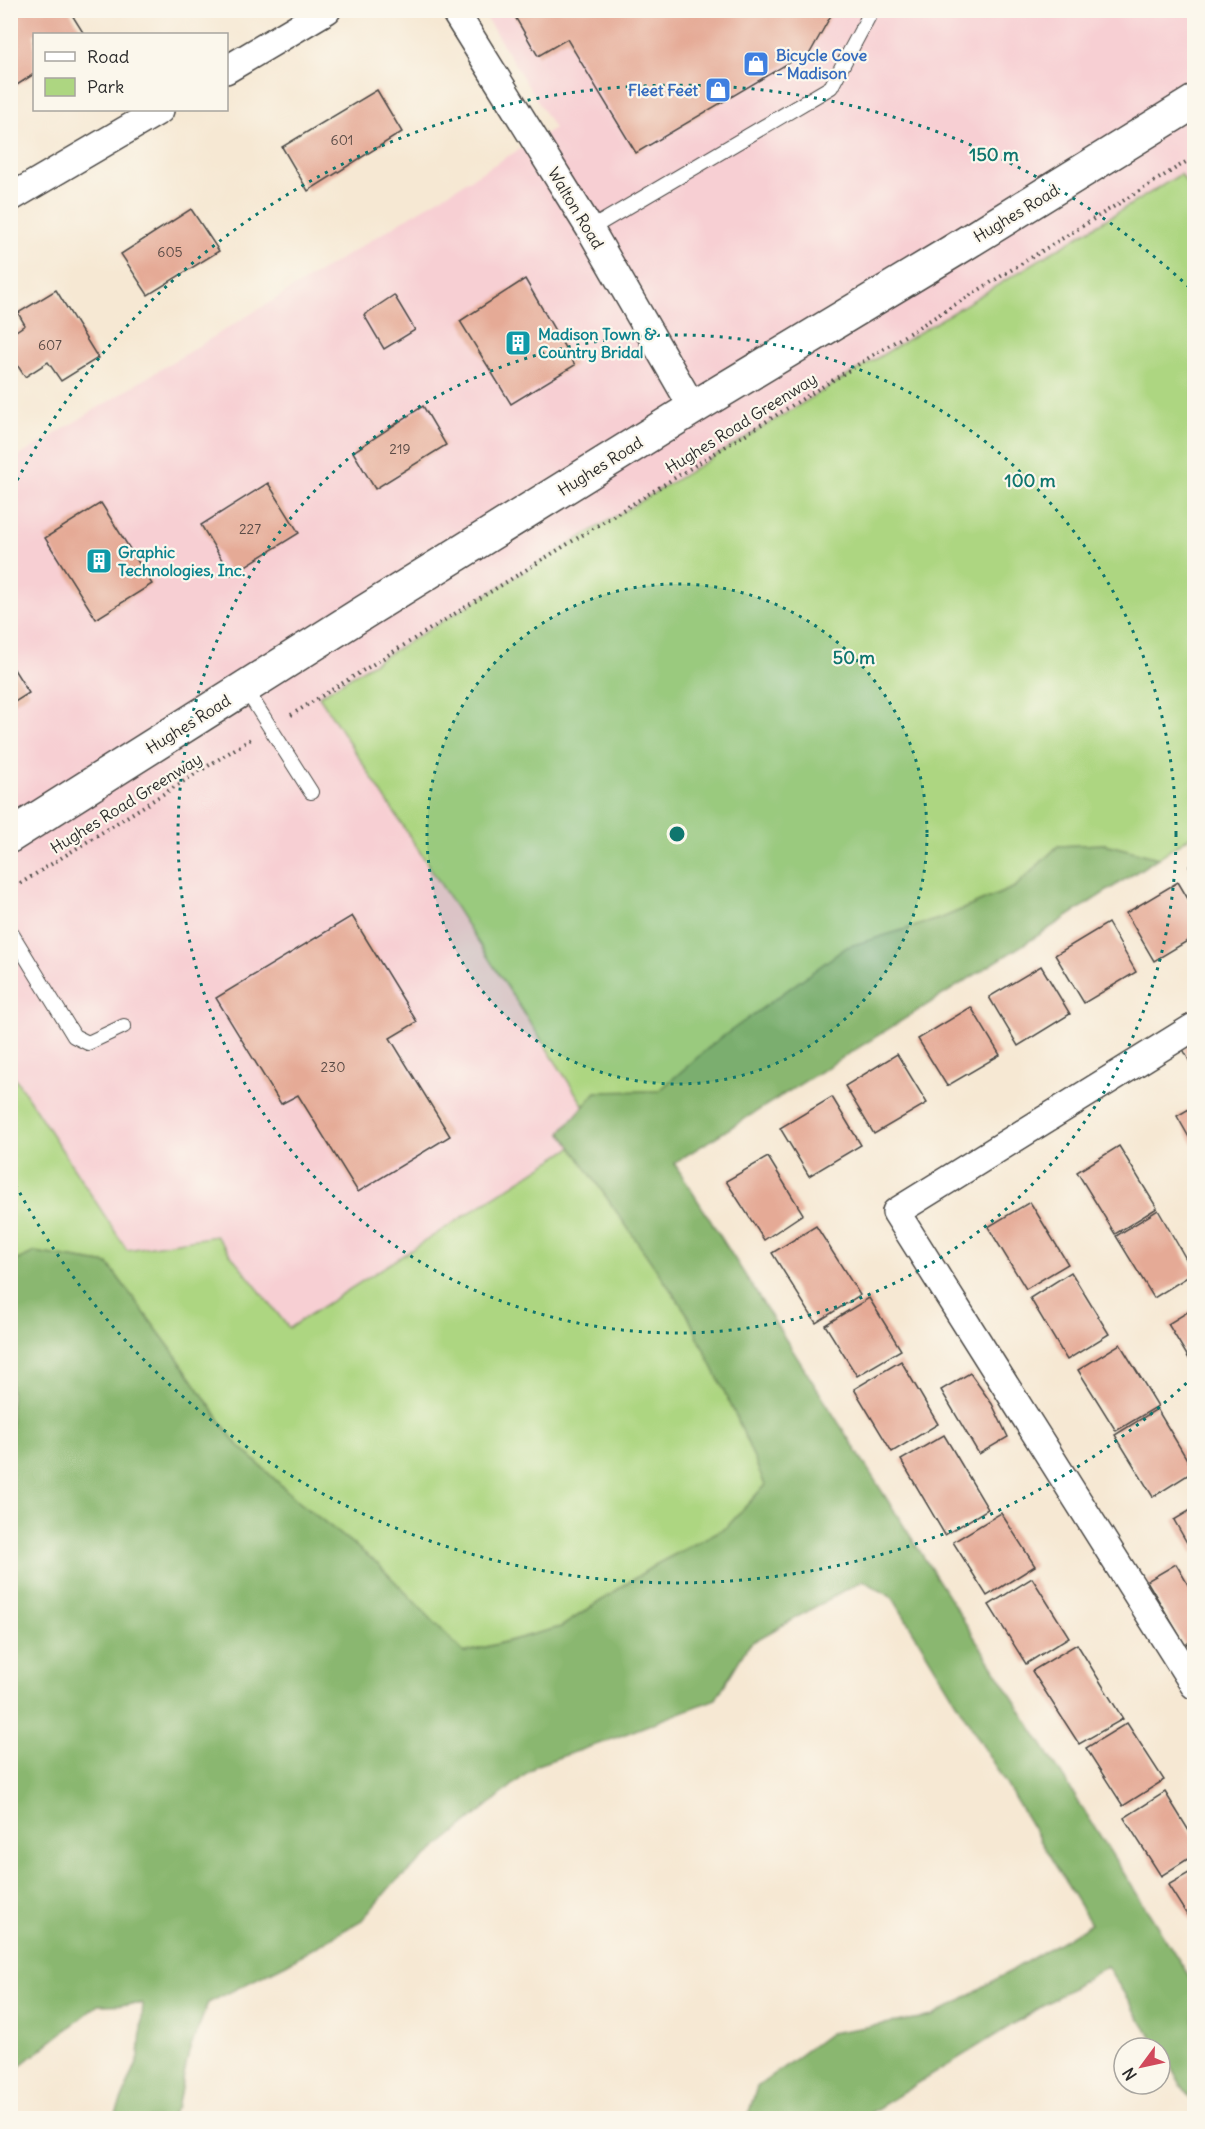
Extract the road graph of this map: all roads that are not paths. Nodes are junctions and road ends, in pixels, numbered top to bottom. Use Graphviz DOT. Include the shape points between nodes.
graph roads {
  1 [pos="327,10"];
  2 [pos="454,10"];
  3 [pos="873,10"];
  4 [pos="228,69"];
  5 [pos="158,111"];
  6 [pos="1191,112"];
  7 [pos="10,198"];
  8 [pos="590,229"];
  9 [pos="693,408"];
  10 [pos="245,688"];
  11 [pos="311,792"];
  12 [pos="10,837"];
  13 [pos="10,931"];
  14 [pos="124,1026"];
  15 [pos="1194,1027"];
  16 [pos="1194,1685"];
  1 -- 4 [label="street"];
  2 -- 8 [label="street, Walton Road"];
  3 -- 8 [label="lane" via="831,87"];
  5 -- 7 [label="street"];
  6 -- 9 [label="main road, Hughes Road"];
  8 -- 9 [label="street, Walton Road"];
  9 -- 10 [label="main road, Hughes Road"];
  10 -- 11 [label="lane"];
  10 -- 12 [label="main road, Hughes Road"];
  13 -- 14 [label="lane" via="74,1036 88,1043"];
  15 -- 16 [label="street" via="897,1212"];
}
